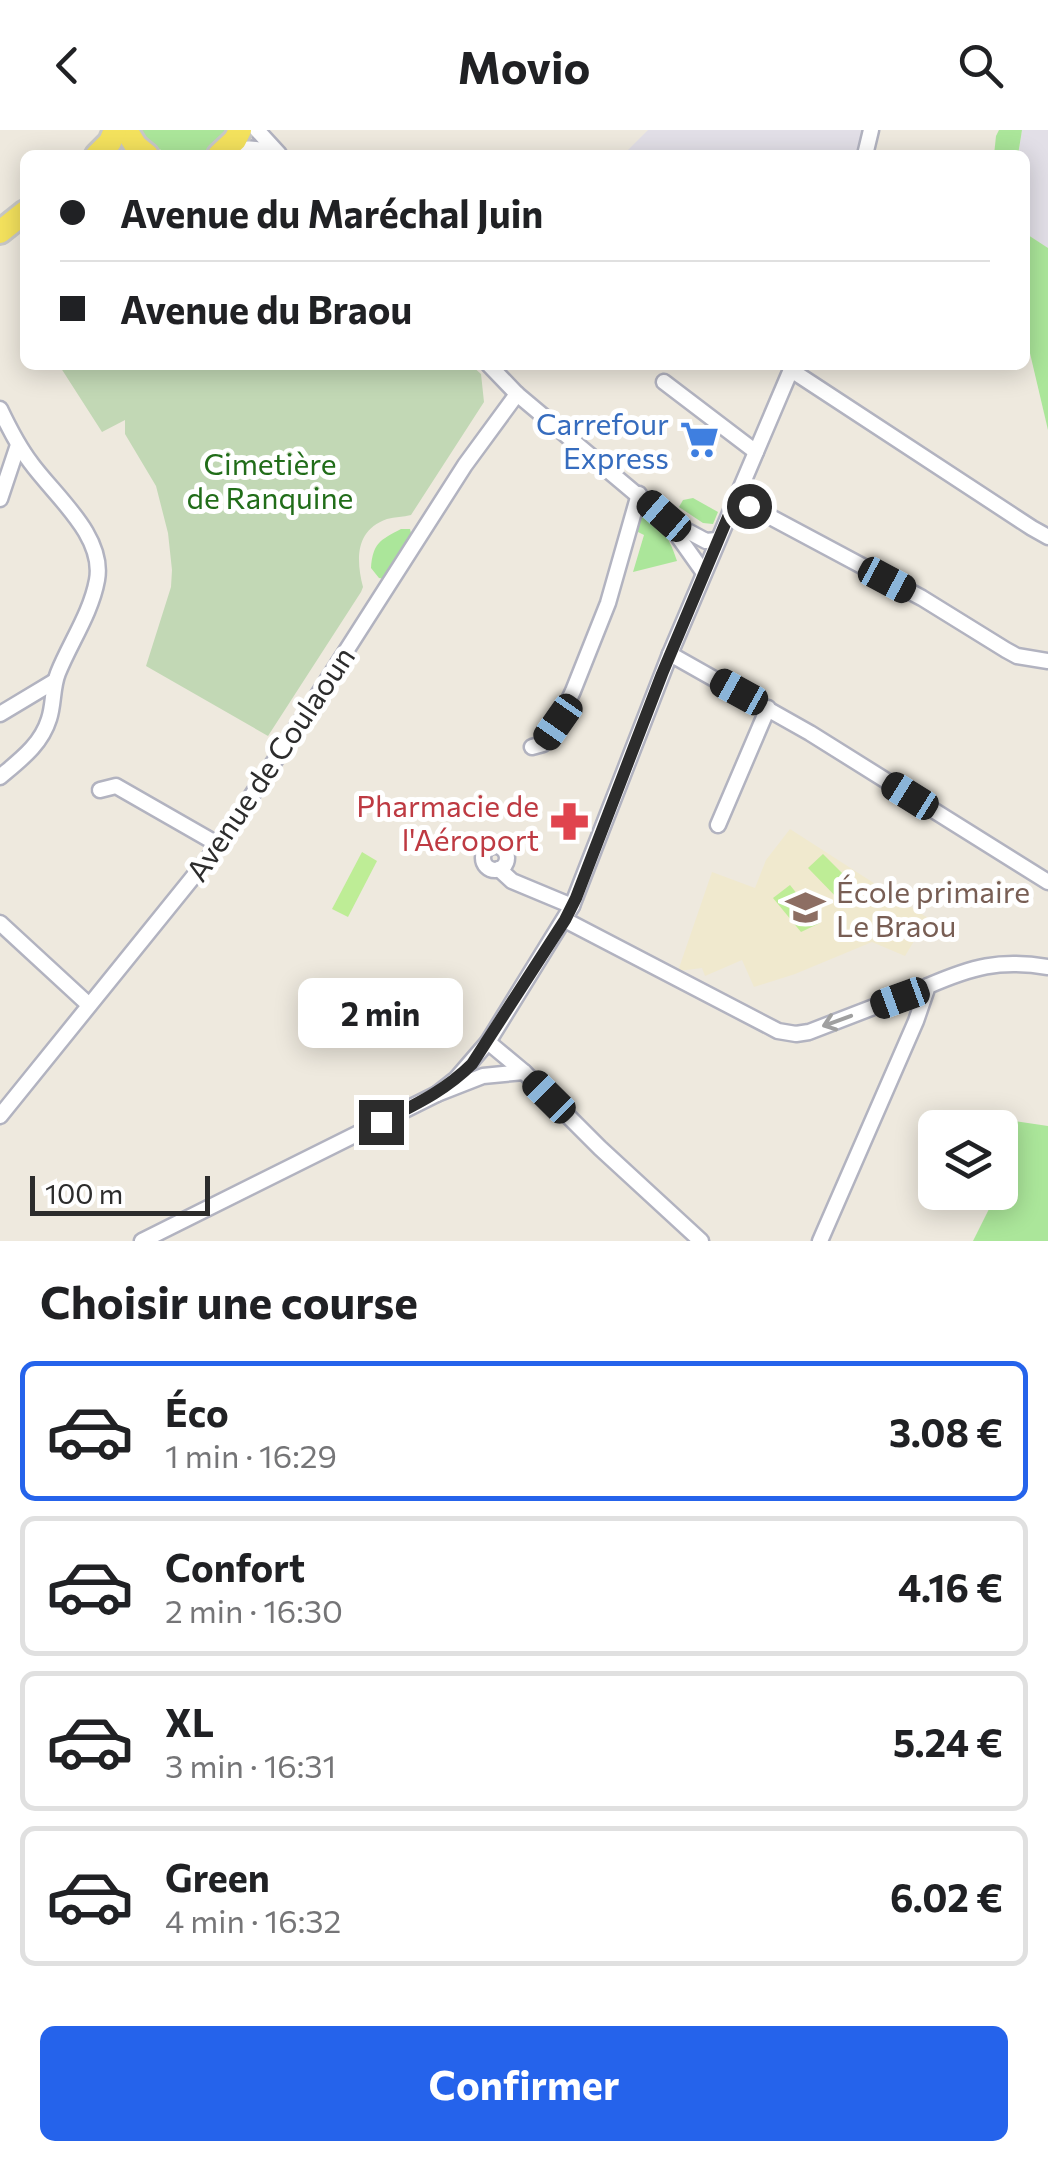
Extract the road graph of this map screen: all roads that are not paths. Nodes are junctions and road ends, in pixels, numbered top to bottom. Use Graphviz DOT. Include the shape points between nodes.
graph roads {
  1 [pos="240,130"];
  2 [pos="257,130"];
  3 [pos="224,150"];
  4 [pos="236,150"];
  5 [pos="264,150"];
  6 [pos="272,150"];
  7 [pos="494,370"];
  8 [pos="791,370"];
  9 [pos="795,370"];
  10 [pos="664,382"];
  11 [pos="517,394"];
  12 [pos="0,409"];
  13 [pos="18,445"];
  14 [pos="756,452"];
  15 [pos="638,494"];
  16 [pos="736,498"];
  17 [pos="0,500"];
  18 [pos="667,520"];
  19 [pos="1048,536"];
  20 [pos="717,540"];
  21 [pos="704,573"];
  22 [pos="670,654"];
  23 [pos="1048,661"];
  24 [pos="55,681"];
  25 [pos="768,708"];
  26 [pos="0,714"];
  27 [pos="532,747"];
  28 [pos="0,777"];
  29 [pos="100,790"];
  30 [pos="718,825"];
  31 [pos="219,844"];
  32 [pos="499,869"];
  33 [pos="1048,882"];
  34 [pos="569,913"];
  35 [pos="0,922"];
  36 [pos="1048,966"];
  37 [pos="928,986"];
  38 [pos="89,1005"];
  39 [pos="488,1042"];
  40 [pos="524,1072"];
  41 [pos="437,1094"];
  42 [pos="0,1116"];
  43 [pos="142,1241"];
  44 [pos="701,1241"];
  45 [pos="820,1241"];
  1 -- 3 [label="main road"];
  2 -- 6 [label="street"];
  4 -- 5 [label="street"];
  7 -- 11 [label="street"];
  8 -- 14 [label="street"];
  9 -- 19 [label="street"];
  10 -- 14 [label="street"];
  11 -- 15 [label="street"];
  11 -- 31 [label="street, Avenue de Coulaoun"];
  12 -- 13 [label="street"];
  13 -- 17 [label="street"];
  13 -- 24 [label="street" via="90,537 97,557 93,596"];
  14 -- 16 [label="street"];
  15 -- 18 [label="street"];
  15 -- 27 [label="street" via="608,603 572,691 543,744"];
  16 -- 20 [label="street"];
  16 -- 23 [label="street" via="1017,656"];
  18 -- 20 [label="street" via="706,541"];
  18 -- 21 [label="street"];
  20 -- 21 [label="street"];
  21 -- 22 [label="street"];
  22 -- 25 [label="street"];
  22 -- 34 [label="street"];
  24 -- 26 [label="street"];
  24 -- 28 [label="street" via="42,736"];
  25 -- 30 [label="street"];
  25 -- 33 [label="street"];
  29 -- 31 [label="street" via="116,786"];
  31 -- 38 [label="street, Avenue de Coulaoun"];
  32 -- 34 [label="street"];
  37 -- 34 [label="street, one-way" via="809,1032 778,1032"];
  34 -- 39 [label="street"];
  35 -- 38 [label="street"];
  36 -- 37 [label="street" via="985,965"];
  37 -- 45 [label="street"];
  38 -- 42 [label="street, Avenue de Coulaoun"];
  39 -- 40 [label="street"];
  39 -- 41 [label="street"];
  40 -- 41 [label="street" via="482,1076"];
  40 -- 44 [label="street"];
  41 -- 43 [label="street"];
}
